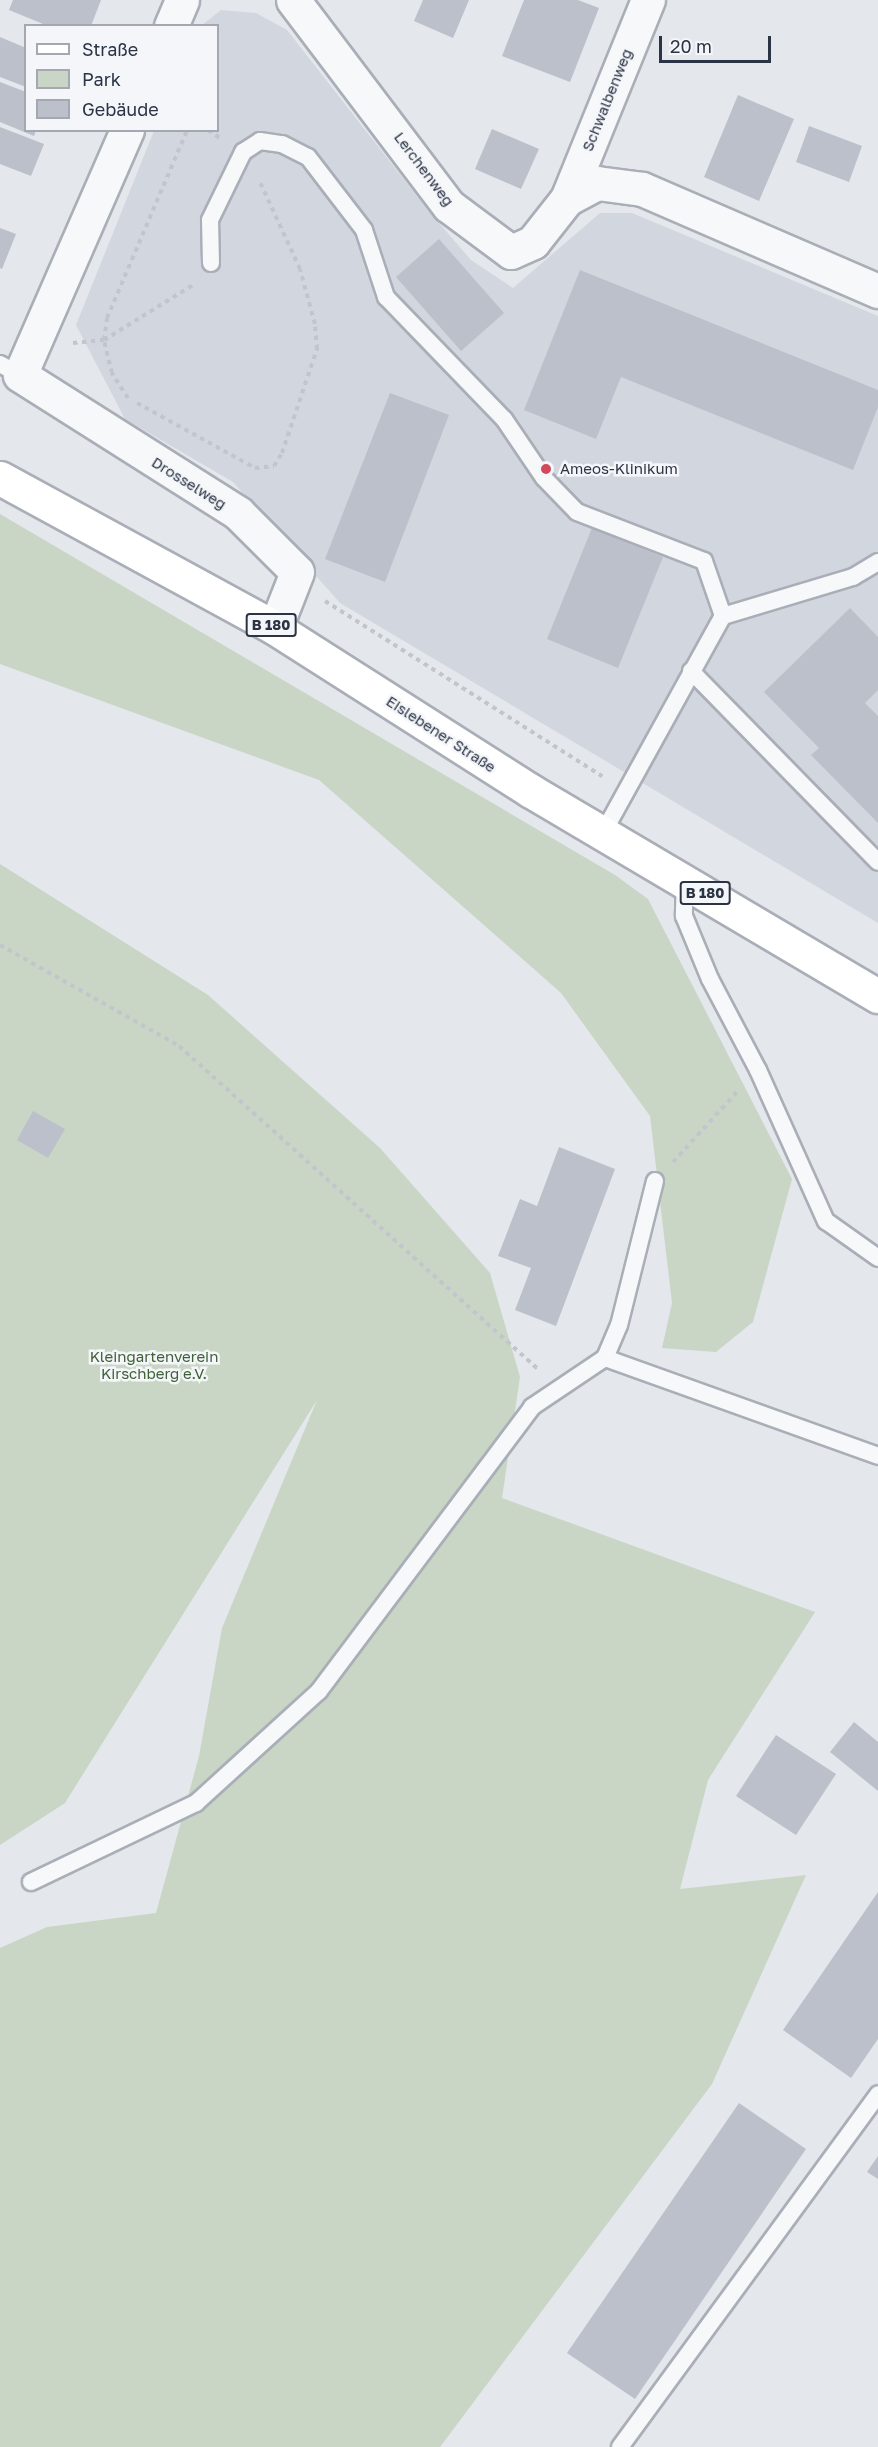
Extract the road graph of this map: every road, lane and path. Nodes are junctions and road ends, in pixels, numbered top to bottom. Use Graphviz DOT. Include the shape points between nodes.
graph roads {
  1 [pos="182,0"];
  2 [pos="293,0"];
  3 [pos="648,0"];
  4 [pos="172,24"];
  5 [pos="126,132"];
  6 [pos="186,132"];
  7 [pos="243,152"];
  8 [pos="567,199"];
  9 [pos="211,263"];
  10 [pos="878,291"];
  11 [pos="104,340"];
  12 [pos="36,346"];
  13 [pos="10,369"];
  14 [pos="0,478"];
  15 [pos="878,562"];
  16 [pos="297,572"];
  17 [pos="723,616"];
  18 [pos="275,627"];
  19 [pos="691,671"];
  20 [pos="626,791"];
  21 [pos="603,833"];
  22 [pos="878,862"];
  23 [pos="685,881"];
  24 [pos="0,945"];
  25 [pos="878,996"];
  26 [pos="758,1070"];
  27 [pos="655,1181"];
  28 [pos="878,1258"];
  29 [pos="605,1358"];
  30 [pos="557,1386"];
  31 [pos="878,1456"];
  32 [pos="31,1882"];
  33 [pos="878,2094"];
  34 [pos="873,2111"];
  35 [pos="620,2447"];
  1 -- 4 [label="street"];
  2 -- 8 [label="street, Lerchenweg" via="449,206 483,235 511,252 533,242"];
  3 -- 8 [label="street, Schwalbenweg"];
  5 -- 12 [label="street, Drosselweg"];
  6 -- 11 [label="path" via="107,318"];
  7 -- 9 [label="lane" via="210,220"];
  7 -- 11 [label="path" via="300,269 315,324 317,349 274,466 255,468 127,398 112,373"];
  7 -- 17 [label="lane" via="260,141 282,144 308,157 364,230 387,297 496,410 544,478 577,512 704,561"];
  8 -- 10 [label="street, Lerchenweg" via="597,183 642,189"];
  9 -- 11 [label="path" via="185,294"];
  11 -- 12 [label="path"];
  12 -- 13 [label="street, Drosselweg"];
  13 -- 16 [label="street, Drosselweg" via="238,513"];
  14 -- 18 [label="main road, Eislebener Straße / B 180"];
  15 -- 17 [label="lane" via="853,577"];
  16 -- 18 [label="street"];
  16 -- 20 [label="path" via="334,611"];
  17 -- 19 [label="lane"];
  18 -- 21 [label="main road, Eislebener Straße / B 180"];
  19 -- 20 [label="lane"];
  19 -- 22 [label="lane"];
  20 -- 21 [label="lane"];
  21 -- 23 [label="main road, Eislebener Straße / B 180"];
  23 -- 25 [label="main road, Eislebener Straße / B 180"];
  23 -- 26 [label="lane" via="684,916 710,979"];
  24 -- 30 [label="path" via="179,1046"];
  26 -- 27 [label="path"];
  26 -- 28 [label="lane" via="826,1221"];
  27 -- 29 [label="lane" via="620,1325"];
  29 -- 30 [label="lane"];
  29 -- 31 [label="lane"];
  30 -- 32 [label="lane" via="504,1441 320,1691 196,1803"];
  33 -- 34 [label="lane"];
  34 -- 35 [label="lane"];
}
